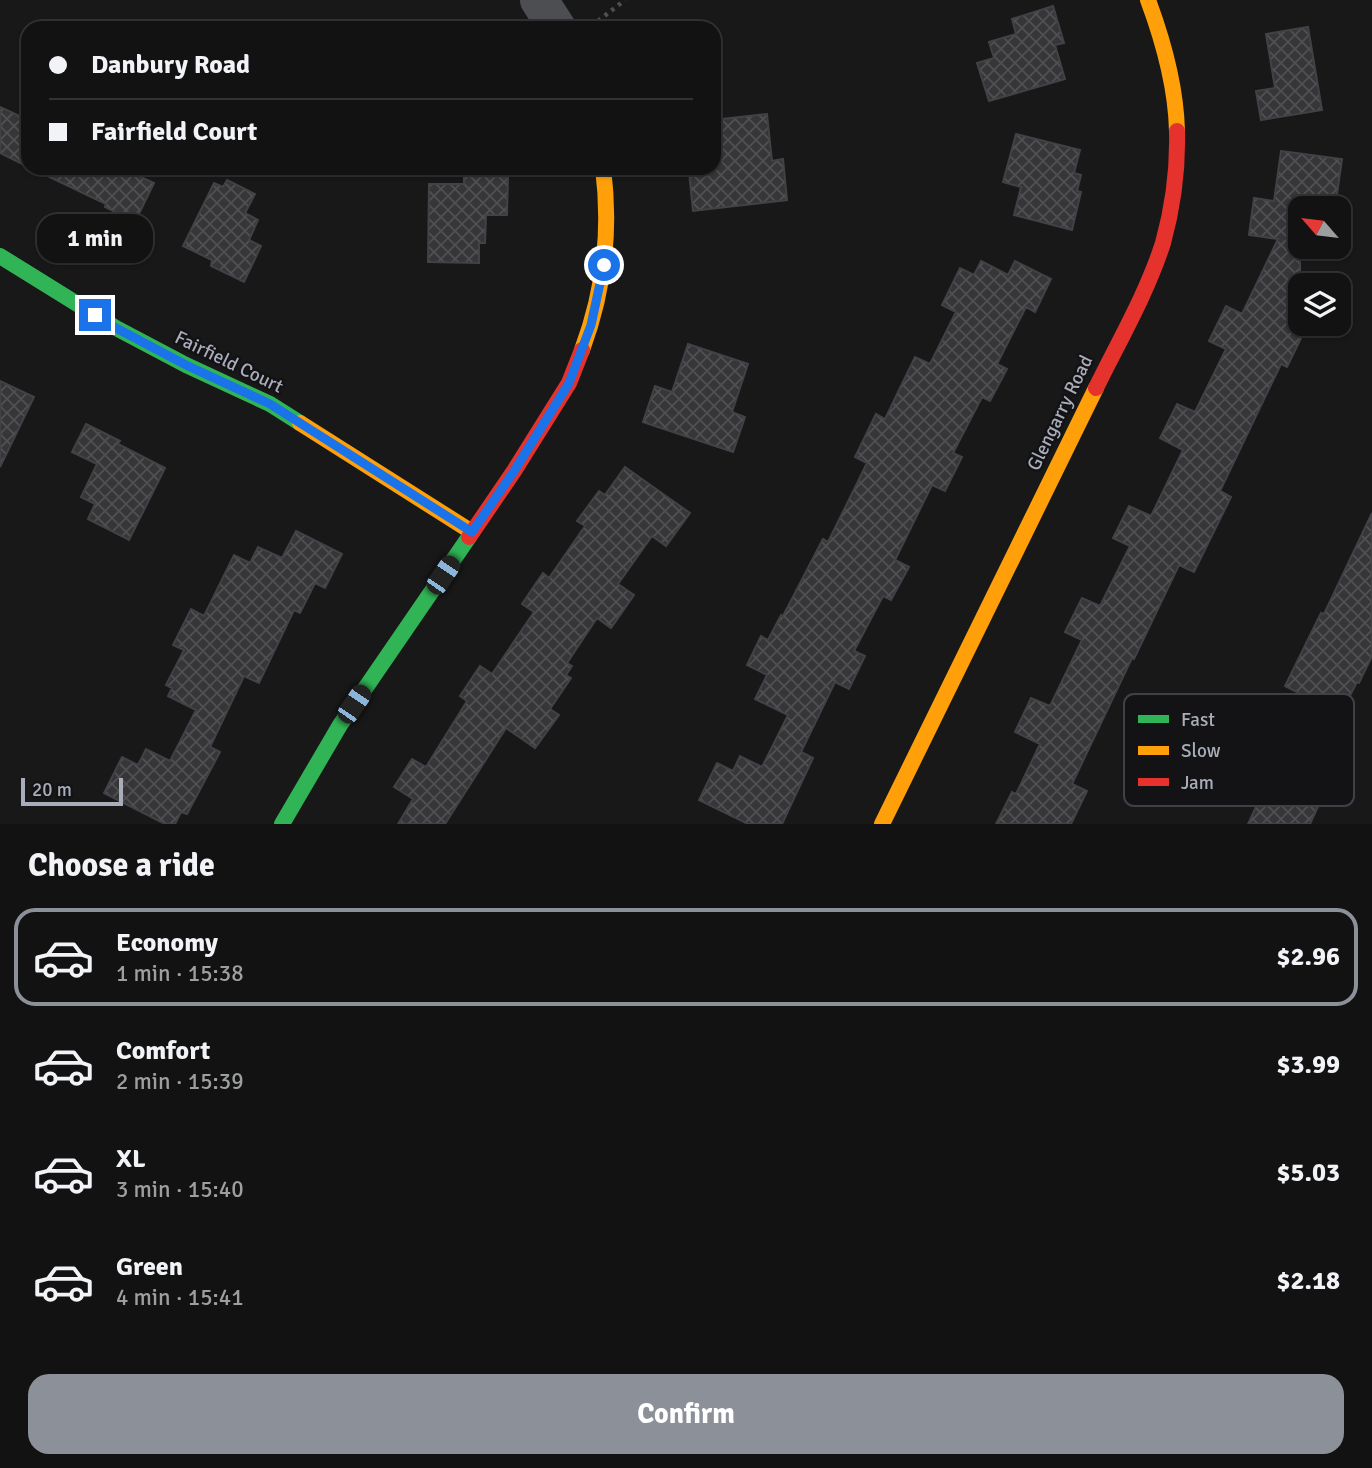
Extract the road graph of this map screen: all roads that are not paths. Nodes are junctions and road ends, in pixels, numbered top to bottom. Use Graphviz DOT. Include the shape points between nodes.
graph roads {
  1 [pos="539,0"];
  2 [pos="1148,0"];
  3 [pos="552,21"];
  4 [pos="604,175"];
  5 [pos="0,256"];
  6 [pos="472,532"];
  7 [pos="282,824"];
  8 [pos="882,824"];
  1 -- 3 [label="street"];
  2 -- 8 [label="street, Glengarry Road" via="1173,81 1179,129 1176,182 1164,240 1147,284"];
  4 -- 6 [label="street" via="604,265 591,325 569,383"];
  5 -- 6 [label="street, Fairfield Court" via="116,328 270,404"];
  6 -- 7 [label="street" via="340,725"];
}
